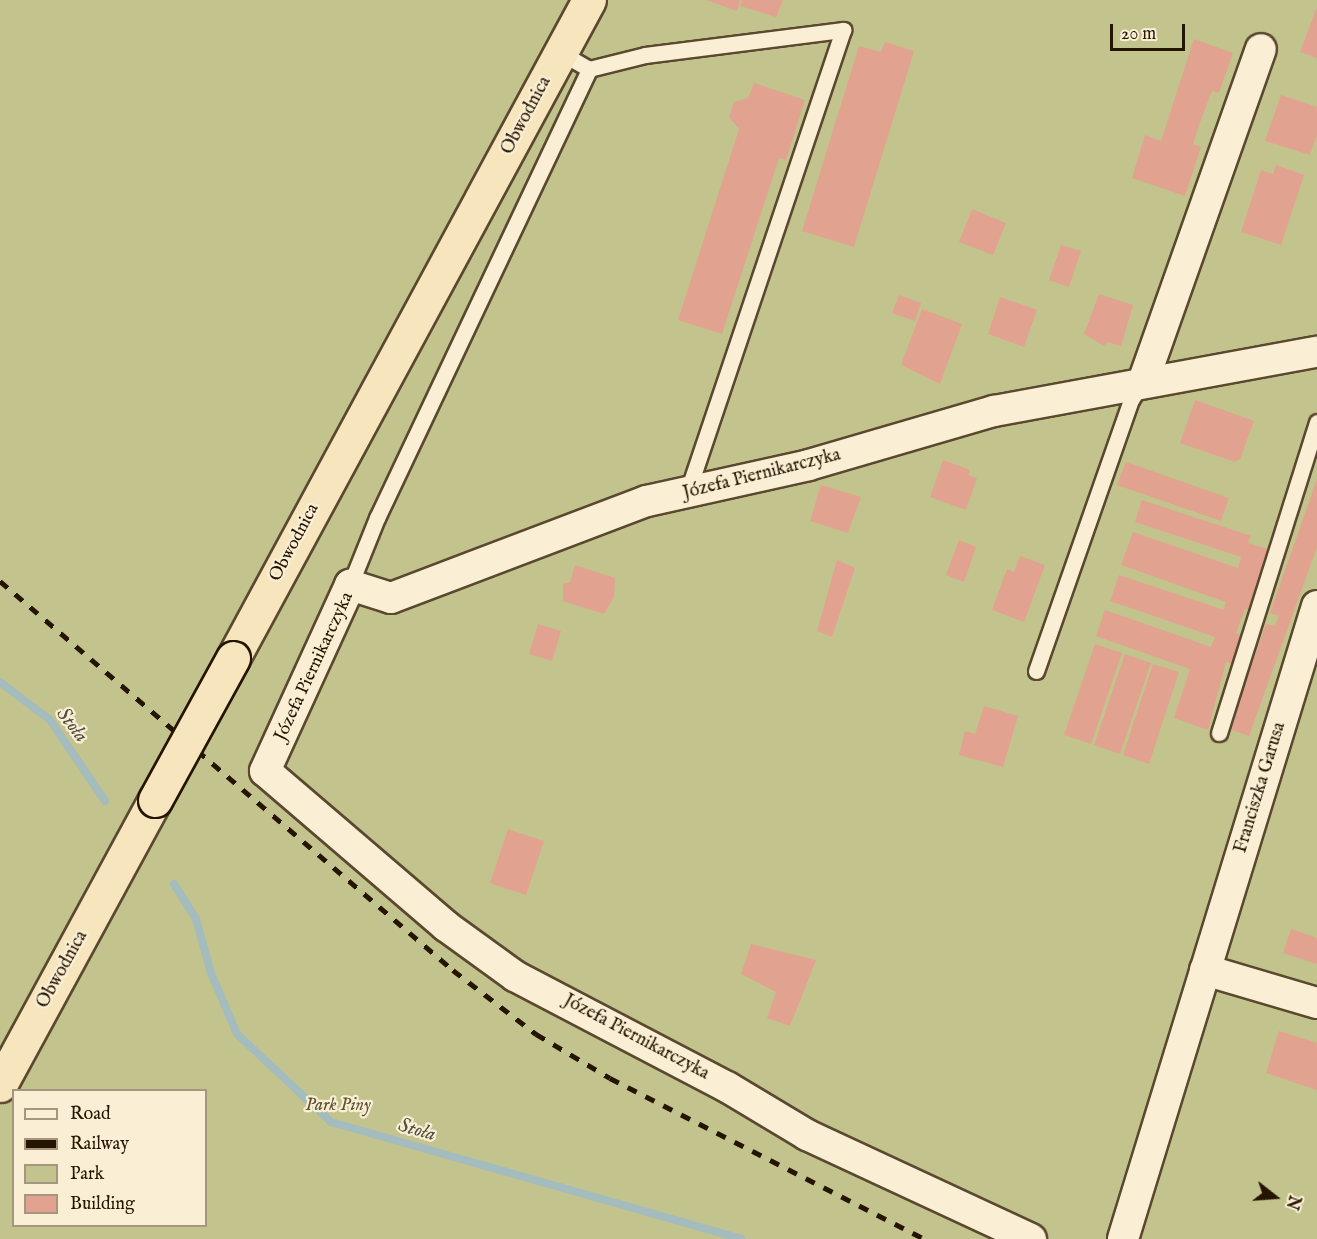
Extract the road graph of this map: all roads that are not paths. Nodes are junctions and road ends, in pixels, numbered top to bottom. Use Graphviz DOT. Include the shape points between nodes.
graph roads {
  1 [pos="589,0"];
  2 [pos="1261,49"];
  3 [pos="561,53"];
  4 [pos="589,69"];
  5 [pos="1317,352"];
  6 [pos="1143,382"];
  7 [pos="1317,422"];
  8 [pos="687,493"];
  9 [pos="350,585"];
  10 [pos="1317,606"];
  11 [pos="1036,671"];
  12 [pos="1219,733"];
  13 [pos="1205,970"];
  14 [pos="1317,1003"];
  15 [pos="0,1086"];
  16 [pos="1030,1239"];
  17 [pos="1123,1239"];
  1 -- 3 [label="highway, Obwodnica"];
  2 -- 6 [label="street"];
  3 -- 4 [label="lane"];
  3 -- 15 [label="highway, Obwodnica, bridge"];
  4 -- 8 [label="lane" via="645,55 843,30"];
  4 -- 9 [label="lane" via="377,518"];
  5 -- 6 [label="street, Józefa Piernikarczyka"];
  6 -- 8 [label="street, Józefa Piernikarczyka" via="994,411 809,465"];
  6 -- 11 [label="lane" via="1131,400"];
  7 -- 12 [label="lane"];
  8 -- 9 [label="street, Józefa Piernikarczyka" via="647,501 391,598"];
  9 -- 16 [label="street, Józefa Piernikarczyka" via="266,771 446,926 515,976 727,1087 807,1135"];
  10 -- 13 [label="street, Franciszka Garusa"];
  13 -- 14 [label="street"];
  13 -- 17 [label="street, Franciszka Garusa"];
}
